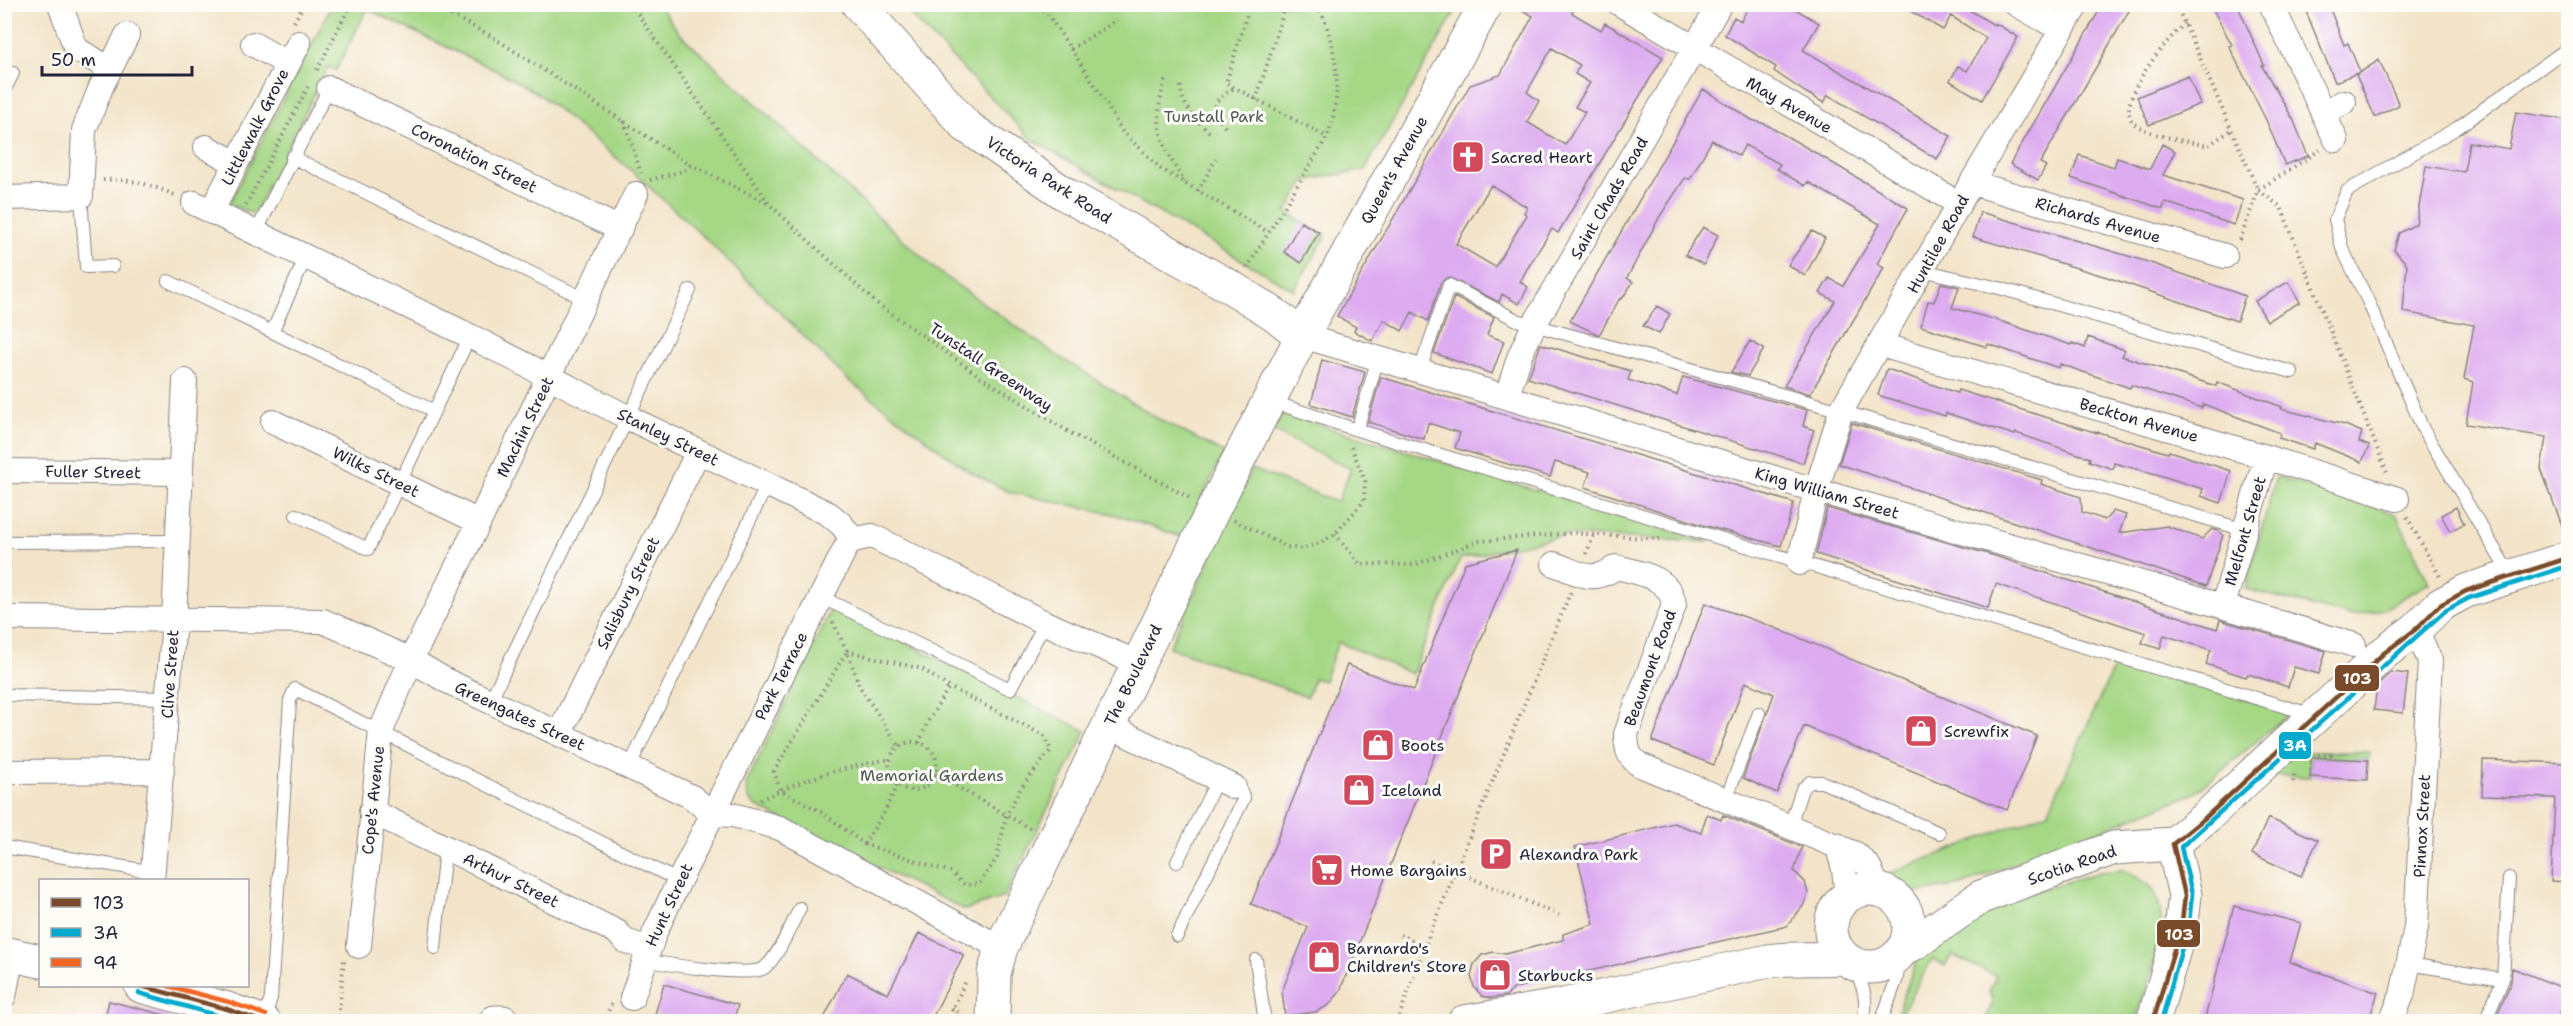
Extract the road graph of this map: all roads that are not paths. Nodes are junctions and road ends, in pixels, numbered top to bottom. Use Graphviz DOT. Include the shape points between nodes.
graph roads {
  1 [pos="60,4"];
  2 [pos="858,4"];
  3 [pos="1486,4"];
  4 [pos="1620,4"];
  5 [pos="1720,4"];
  6 [pos="2016,4"];
  7 [pos="2077,4"];
  8 [pos="2271,4"];
  9 [pos="2062,30"];
  10 [pos="127,34"];
  11 [pos="253,44"];
  12 [pos="2568,48"];
  13 [pos="1695,51"];
  14 [pos="110,69"];
  15 [pos="13,73"];
  16 [pos="319,80"];
  17 [pos="4,91"];
  18 [pos="2336,140"];
  19 [pos="206,147"];
  20 [pos="292,158"];
  21 [pos="236,163"];
  22 [pos="1972,183"];
  23 [pos="81,189"];
  24 [pos="636,194"];
  25 [pos="4,198"];
  26 [pos="1959,204"];
  27 [pos="202,208"];
  28 [pos="246,229"];
  29 [pos="620,229"];
  30 [pos="2224,256"];
  31 [pos="305,259"];
  32 [pos="113,266"];
  33 [pos="1922,270"];
  34 [pos="168,281"];
  35 [pos="690,290"];
  36 [pos="585,299"];
  37 [pos="1534,325"];
  38 [pos="272,332"];
  39 [pos="470,336"];
  40 [pos="1302,336"];
  41 [pos="1881,345"];
  42 [pos="1378,358"];
  43 [pos="1420,370"];
  44 [pos="2292,372"];
  45 [pos="549,377"];
  46 [pos="185,381"];
  47 [pos="1507,396"];
  48 [pos="1269,400"];
  49 [pos="434,411"];
  50 [pos="1841,411"];
  51 [pos="628,418"];
  52 [pos="273,422"];
  53 [pos="1357,430"];
  54 [pos="698,452"];
  55 [pos="2266,457"];
  56 [pos="181,470"];
  57 [pos="4,471"];
  58 [pos="399,483"];
  59 [pos="767,485"];
  60 [pos="1816,490"];
  61 [pos="2397,499"];
  62 [pos="296,515"];
  63 [pos="480,522"];
  64 [pos="2245,530"];
  65 [pos="853,540"];
  66 [pos="178,541"];
  67 [pos="4,542"];
  68 [pos="2568,558"];
  69 [pos="1799,563"];
  70 [pos="1554,564"];
  71 [pos="2510,576"];
  72 [pos="821,597"];
  73 [pos="2223,606"];
  74 [pos="4,618"];
  75 [pos="174,621"];
  76 [pos="1045,623"];
  77 [pos="2416,629"];
  78 [pos="2354,645"];
  79 [pos="411,660"];
  80 [pos="1138,663"];
  81 [pos="4,695"];
  82 [pos="168,698"];
  83 [pos="490,701"];
  84 [pos="1759,712"];
  85 [pos="2315,716"];
  86 [pos="1109,726"];
  87 [pos="381,731"];
  88 [pos="559,734"];
  89 [pos="629,767"];
  90 [pos="162,771"];
  91 [pos="4,772"];
  92 [pos="1225,784"];
  93 [pos="1726,799"];
  94 [pos="371,811"];
  95 [pos="722,814"];
  96 [pos="1790,825"];
  97 [pos="1939,833"];
  98 [pos="2173,844"];
  99 [pos="1837,845"];
  100 [pos="4,847"];
  101 [pos="445,848"];
  102 [pos="1177,862"];
  103 [pos="153,876"];
  104 [pos="2509,878"];
  105 [pos="679,881"];
  106 [pos="1888,896"];
  107 [pos="1982,897"];
  108 [pos="1842,902"];
  109 [pos="800,908"];
  110 [pos="1177,936"];
  111 [pos="359,946"];
  112 [pos="435,948"];
  113 [pos="1001,948"];
  114 [pos="1901,951"];
  115 [pos="647,955"];
  116 [pos="19,956"];
  117 [pos="1256,960"];
  118 [pos="1848,961"];
  119 [pos="1768,962"];
  120 [pos="2408,964"];
  121 [pos="2503,980"];
  122 [pos="145,987"];
  123 [pos="624,995"];
  124 [pos="4,996"];
  125 [pos="264,1022"];
  126 [pos="495,1022"];
  127 [pos="503,1022"];
  128 [pos="993,1022"];
  129 [pos="1265,1022"];
  130 [pos="1464,1022"];
  131 [pos="1862,1022"];
  132 [pos="1881,1022"];
  133 [pos="2153,1022"];
  134 [pos="2391,1022"];
  135 [pos="2485,1022"];
  1 -- 14 [label="street" via="76,49"];
  2 -- 40 [label="main road, Victoria Park Road" via="966,126 1065,194 1234,289"];
  3 -- 40 [label="main road, Queen's Avenue"];
  4 -- 13 [label="street, May Avenue"];
  5 -- 13 [label="street, Saint Chads Road"];
  6 -- 9 [label="street"];
  7 -- 9 [label="street, Huntilee Road"];
  8 -- 18 [label="street" via="2333,108"];
  9 -- 22 [label="street, Huntilee Road"];
  10 -- 14 [label="street"];
  11 -- 21 [label="street, Littlewalk Grove" via="293,53"];
  12 -- 71 [label="lane" via="2457,128 2347,191 2335,219 2342,248 2423,429"];
  13 -- 26 [label="street, May Avenue"];
  13 -- 37 [label="street, Saint Chads Road"];
  14 -- 23 [label="street" via="84,130"];
  15 -- 17 [label="lane"];
  16 -- 20 [label="lane"];
  16 -- 29 [label="street, Coronation Street"];
  19 -- 21 [label="street"];
  20 -- 28 [label="lane"];
  20 -- 36 [label="lane"];
  21 -- 27 [label="street, Littlewalk Grove"];
  22 -- 26 [label="street, Huntilee Road"];
  22 -- 30 [label="street, Richards Avenue"];
  23 -- 25 [label="street"];
  23 -- 32 [label="lane" via="86,267"];
  24 -- 29 [label="street, Machin Street"];
  26 -- 33 [label="street, Huntilee Road"];
  27 -- 28 [label="street, Stanley Street"];
  28 -- 31 [label="street, Stanley Street"];
  29 -- 36 [label="street, Machin Street"];
  31 -- 38 [label="lane"];
  31 -- 39 [label="street, Stanley Street"];
  33 -- 41 [label="street, Huntilee Road"];
  33 -- 44 [label="lane" via="1999,288"];
  34 -- 38 [label="lane"];
  35 -- 51 [label="lane"];
  36 -- 45 [label="street, Machin Street"];
  37 -- 43 [label="lane" via="1449,285"];
  37 -- 47 [label="street, Saint Chads Road"];
  37 -- 50 [label="lane"];
  38 -- 49 [label="lane"];
  39 -- 45 [label="street, Stanley Street"];
  39 -- 49 [label="lane"];
  40 -- 42 [label="street, King William Street"];
  40 -- 48 [label="main road, The Boulevard"];
  41 -- 50 [label="street, Huntilee Road"];
  41 -- 55 [label="street, Beckton Avenue"];
  42 -- 43 [label="street, King William Street"];
  42 -- 53 [label="lane"];
  43 -- 47 [label="street, King William Street"];
  45 -- 51 [label="street, Stanley Street"];
  45 -- 63 [label="street, Machin Street"];
  46 -- 56 [label="street, Clive Street"];
  47 -- 60 [label="street, King William Street"];
  48 -- 53 [label="lane"];
  48 -- 80 [label="main road, The Boulevard"];
  49 -- 58 [label="lane"];
  50 -- 60 [label="street, Huntilee Road"];
  50 -- 64 [label="lane"];
  51 -- 54 [label="street, Stanley Street"];
  51 -- 83 [label="lane"];
  52 -- 58 [label="street, Wilks Street"];
  53 -- 69 [label="lane"];
  54 -- 59 [label="street, Stanley Street"];
  54 -- 88 [label="street, Salisbury Street"];
  55 -- 61 [label="street, Beckton Avenue"];
  55 -- 64 [label="street, Melfont Street"];
  56 -- 57 [label="street, Fuller Street"];
  56 -- 66 [label="street, Clive Street"];
  58 -- 62 [label="lane" via="368,549"];
  58 -- 63 [label="street, Wilks Street"];
  59 -- 65 [label="street, Stanley Street" via="829,514"];
  59 -- 89 [label="lane"];
  60 -- 69 [label="street, Huntilee Road"];
  60 -- 73 [label="street, King William Street"];
  63 -- 79 [label="street, Machin Street"];
  64 -- 73 [label="street, Melfont Street"];
  65 -- 72 [label="street, Park Terrace"];
  65 -- 76 [label="street" via="872,536"];
  66 -- 67 [label="lane"];
  66 -- 75 [label="street, Clive Street"];
  68 -- 71 [label="main road"];
  69 -- 85 [label="lane"];
  70 -- 93 [label="street, Beaumont Road" via="1592,578 1616,567 1663,582 1672,592 1674,605 1626,734 1627,748 1630,758 1640,765"];
  71 -- 77 [label="main road" via="2452,598"];
  72 -- 76 [label="lane" via="1010,689"];
  72 -- 95 [label="street, Park Terrace"];
  73 -- 78 [label="street, King William Street"];
  74 -- 75 [label="street, Greengates Street"];
  75 -- 79 [label="street, Greengates Street" via="323,621"];
  75 -- 82 [label="street, Clive Street"];
  76 -- 80 [label="street"];
  77 -- 85 [label="main road"];
  77 -- 120 [label="street, Pinnox Street" via="2430,662 2416,927"];
  79 -- 83 [label="street, Greengates Street"];
  79 -- 87 [label="street, Cope's Avenue"];
  80 -- 86 [label="main road, The Boulevard"];
  81 -- 82 [label="lane"];
  82 -- 90 [label="street, Clive Street"];
  83 -- 88 [label="street, Greengates Street"];
  84 -- 93 [label="lane"];
  85 -- 98 [label="main road"];
  86 -- 92 [label="street"];
  86 -- 113 [label="main road, The Boulevard"];
  87 -- 94 [label="street, Cope's Avenue"];
  87 -- 105 [label="lane"];
  87 -- 125 [label="lane" via="295,689 290,700 271,998"];
  88 -- 89 [label="street, Greengates Street"];
  89 -- 95 [label="street, Greengates Street"];
  90 -- 91 [label="street"];
  90 -- 103 [label="street, Clive Street"];
  92 -- 102 [label="lane"];
  92 -- 110 [label="lane" via="1241,792 1244,798"];
  93 -- 96 [label="street, Beaumont Road"];
  94 -- 101 [label="street, Arthur Street"];
  94 -- 111 [label="street, Cope's Avenue"];
  95 -- 105 [label="street, Hunt Street"];
  95 -- 113 [label="street, Greengates Street" via="780,828"];
  96 -- 97 [label="lane" via="1803,789 1810,782 1822,782"];
  96 -- 99 [label="street, Beaumont Road"];
  98 -- 107 [label="main road, Scotia Road" via="2115,848"];
  98 -- 133 [label="main road" via="2185,895 2182,922"];
  99 -- 106 [label="street, Beaumont Road" via="1856,854"];
  99 -- 108 [label="street" via="1844,869"];
  100 -- 103 [label="lane"];
  101 -- 112 [label="lane"];
  101 -- 115 [label="street, Arthur Street" via="617,932"];
  104 -- 121 [label="lane"];
  105 -- 115 [label="street, Hunt Street"];
  106 -- 107 [label="main road, Scotia Road" via="1926,903"];
  106 -- 108 [label="main road" via="1859,891"];
  106 -- 114 [label="main road" via="1906,914 1909,926 1908,939"];
  107 -- 114 [label="main road, Scotia Road"];
  108 -- 118 [label="main road" via="1831,921 1831,935"];
  108 -- 119 [label="main road" via="1800,944"];
  109 -- 115 [label="lane" via="770,963 757,971 708,969"];
  113 -- 128 [label="main road, The Boulevard" via="994,974"];
  114 -- 118 [label="main road" via="1888,963 1874,968"];
  114 -- 132 [label="lane" via="1897,978"];
  115 -- 123 [label="street, Hunt Street"];
  116 -- 124 [label="street"];
  117 -- 129 [label="lane"];
  118 -- 119 [label="main road" via="1793,957"];
  118 -- 131 [label="lane" via="1862,982 1866,1007"];
  119 -- 130 [label="main road"];
  120 -- 121 [label="lane"];
  120 -- 134 [label="street, Pinnox Street"];
  121 -- 135 [label="lane"];
  122 -- 125 [label="main road"];
  126 -- 127 [label="main road"];
}
